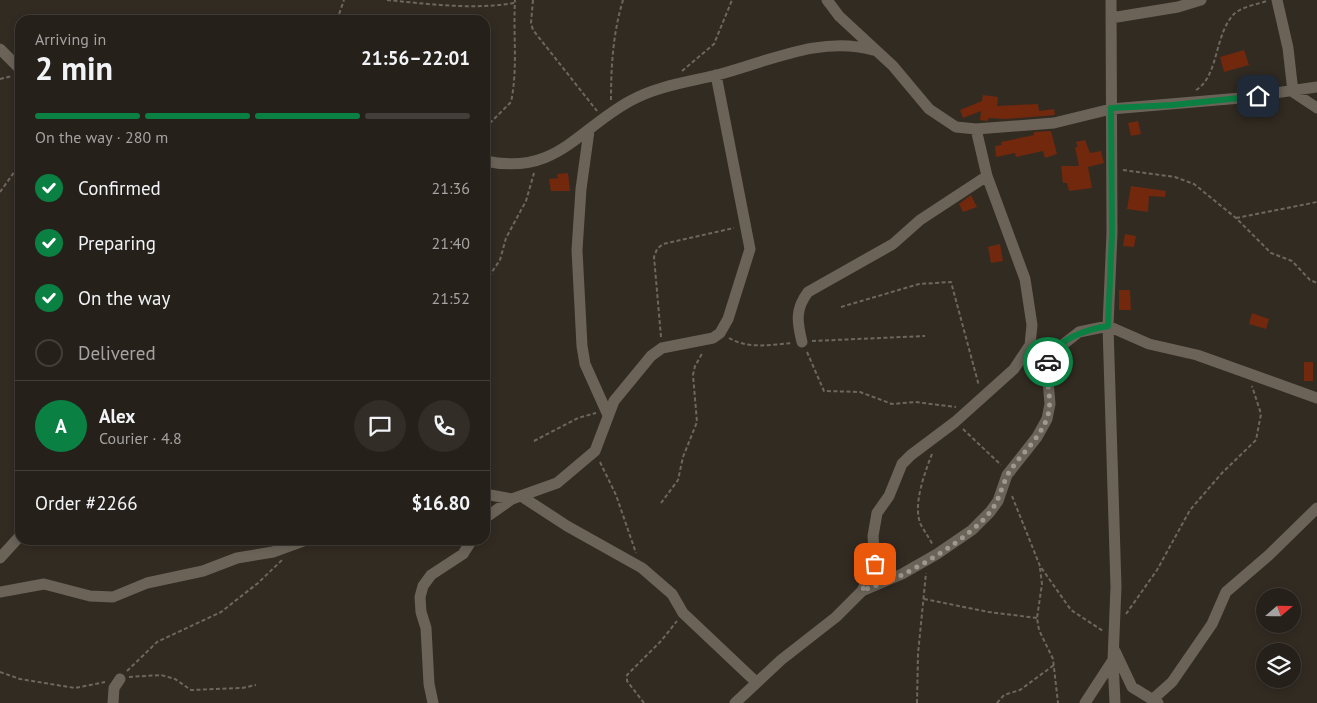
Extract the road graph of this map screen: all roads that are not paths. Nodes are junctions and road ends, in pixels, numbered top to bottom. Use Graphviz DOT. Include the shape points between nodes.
graph roads {
  1 [pos="827,0"];
  2 [pos="1111,0"];
  3 [pos="1201,0"];
  4 [pos="1277,0"];
  5 [pos="1111,18"];
  6 [pos="0,49"];
  7 [pos="874,50"];
  8 [pos="15,69"];
  9 [pos="716,75"];
  10 [pos="1317,87"];
  11 [pos="1293,92"];
  12 [pos="1111,108"];
  13 [pos="1317,108"];
  14 [pos="976,129"];
  15 [pos="589,130"];
  16 [pos="490,162"];
  17 [pos="987,176"];
  18 [pos="1108,326"];
  19 [pos="802,342"];
  20 [pos="1317,398"];
  21 [pos="607,411"];
  22 [pos="490,495"];
  23 [pos="516,498"];
  24 [pos="1317,508"];
  25 [pos="490,515"];
  26 [pos="15,542"];
  27 [pos="294,545"];
  28 [pos="468,545"];
  29 [pos="0,558"];
  30 [pos="862,591"];
  31 [pos="0,592"];
  32 [pos="1114,651"];
  33 [pos="120,679"];
  34 [pos="756,682"];
  35 [pos="1155,701"];
  36 [pos="113,703"];
  37 [pos="433,703"];
  38 [pos="735,703"];
  39 [pos="1085,703"];
  40 [pos="1115,703"];
  1 -- 7 [label="street"];
  2 -- 5 [label="street"];
  3 -- 5 [label="street"];
  4 -- 11 [label="street" via="1288,48"];
  5 -- 12 [label="street"];
  6 -- 8 [label="street"];
  7 -- 9 [label="street" via="859,46 806,50"];
  7 -- 14 [label="street" via="893,66 929,109 948,124"];
  9 -- 15 [label="street" via="662,88 632,100"];
  9 -- 21 [label="street" via="746,225 750,249 748,262 728,319 717,336 662,348 640,367"];
  10 -- 11 [label="street"];
  11 -- 12 [label="street"];
  11 -- 13 [label="street"];
  12 -- 14 [label="street" via="1054,123"];
  12 -- 18 [label="street" via="1112,234"];
  14 -- 17 [label="street"];
  15 -- 16 [label="street" via="562,150 538,161 509,164"];
  15 -- 21 [label="street" via="577,250 582,346 585,364"];
  17 -- 19 [label="street" via="920,220 893,244 808,292 800,302 796,319"];
  17 -- 30 [label="street" via="1025,280 1032,325 1030,345 1014,369 902,464 878,513 872,536 875,564"];
  18 -- 20 [label="street" via="1149,344 1197,355"];
  18 -- 30 [label="street" via="1079,332 1051,354 1047,369 1050,404 1047,419 1006,477 990,512 972,530 934,555 902,574"];
  18 -- 32 [label="street" via="1116,587"];
  21 -- 23 [label="street" via="604,429 594,451 557,483"];
  22 -- 23 [label="street"];
  23 -- 25 [label="street"];
  23 -- 34 [label="street" via="642,568 672,594 683,613"];
  24 -- 35 [label="street" via="1226,592 1212,624"];
  26 -- 29 [label="street"];
  27 -- 31 [label="street" via="147,583 114,597 90,596 44,584"];
  28 -- 37 [label="street" via="462,554 431,575 420,597"];
  30 -- 34 [label="street" via="815,635"];
  32 -- 35 [label="street" via="1132,687"];
  32 -- 39 [label="street"];
  32 -- 40 [label="street"];
  33 -- 36 [label="street" via="114,688"];
  34 -- 38 [label="street"];
}
